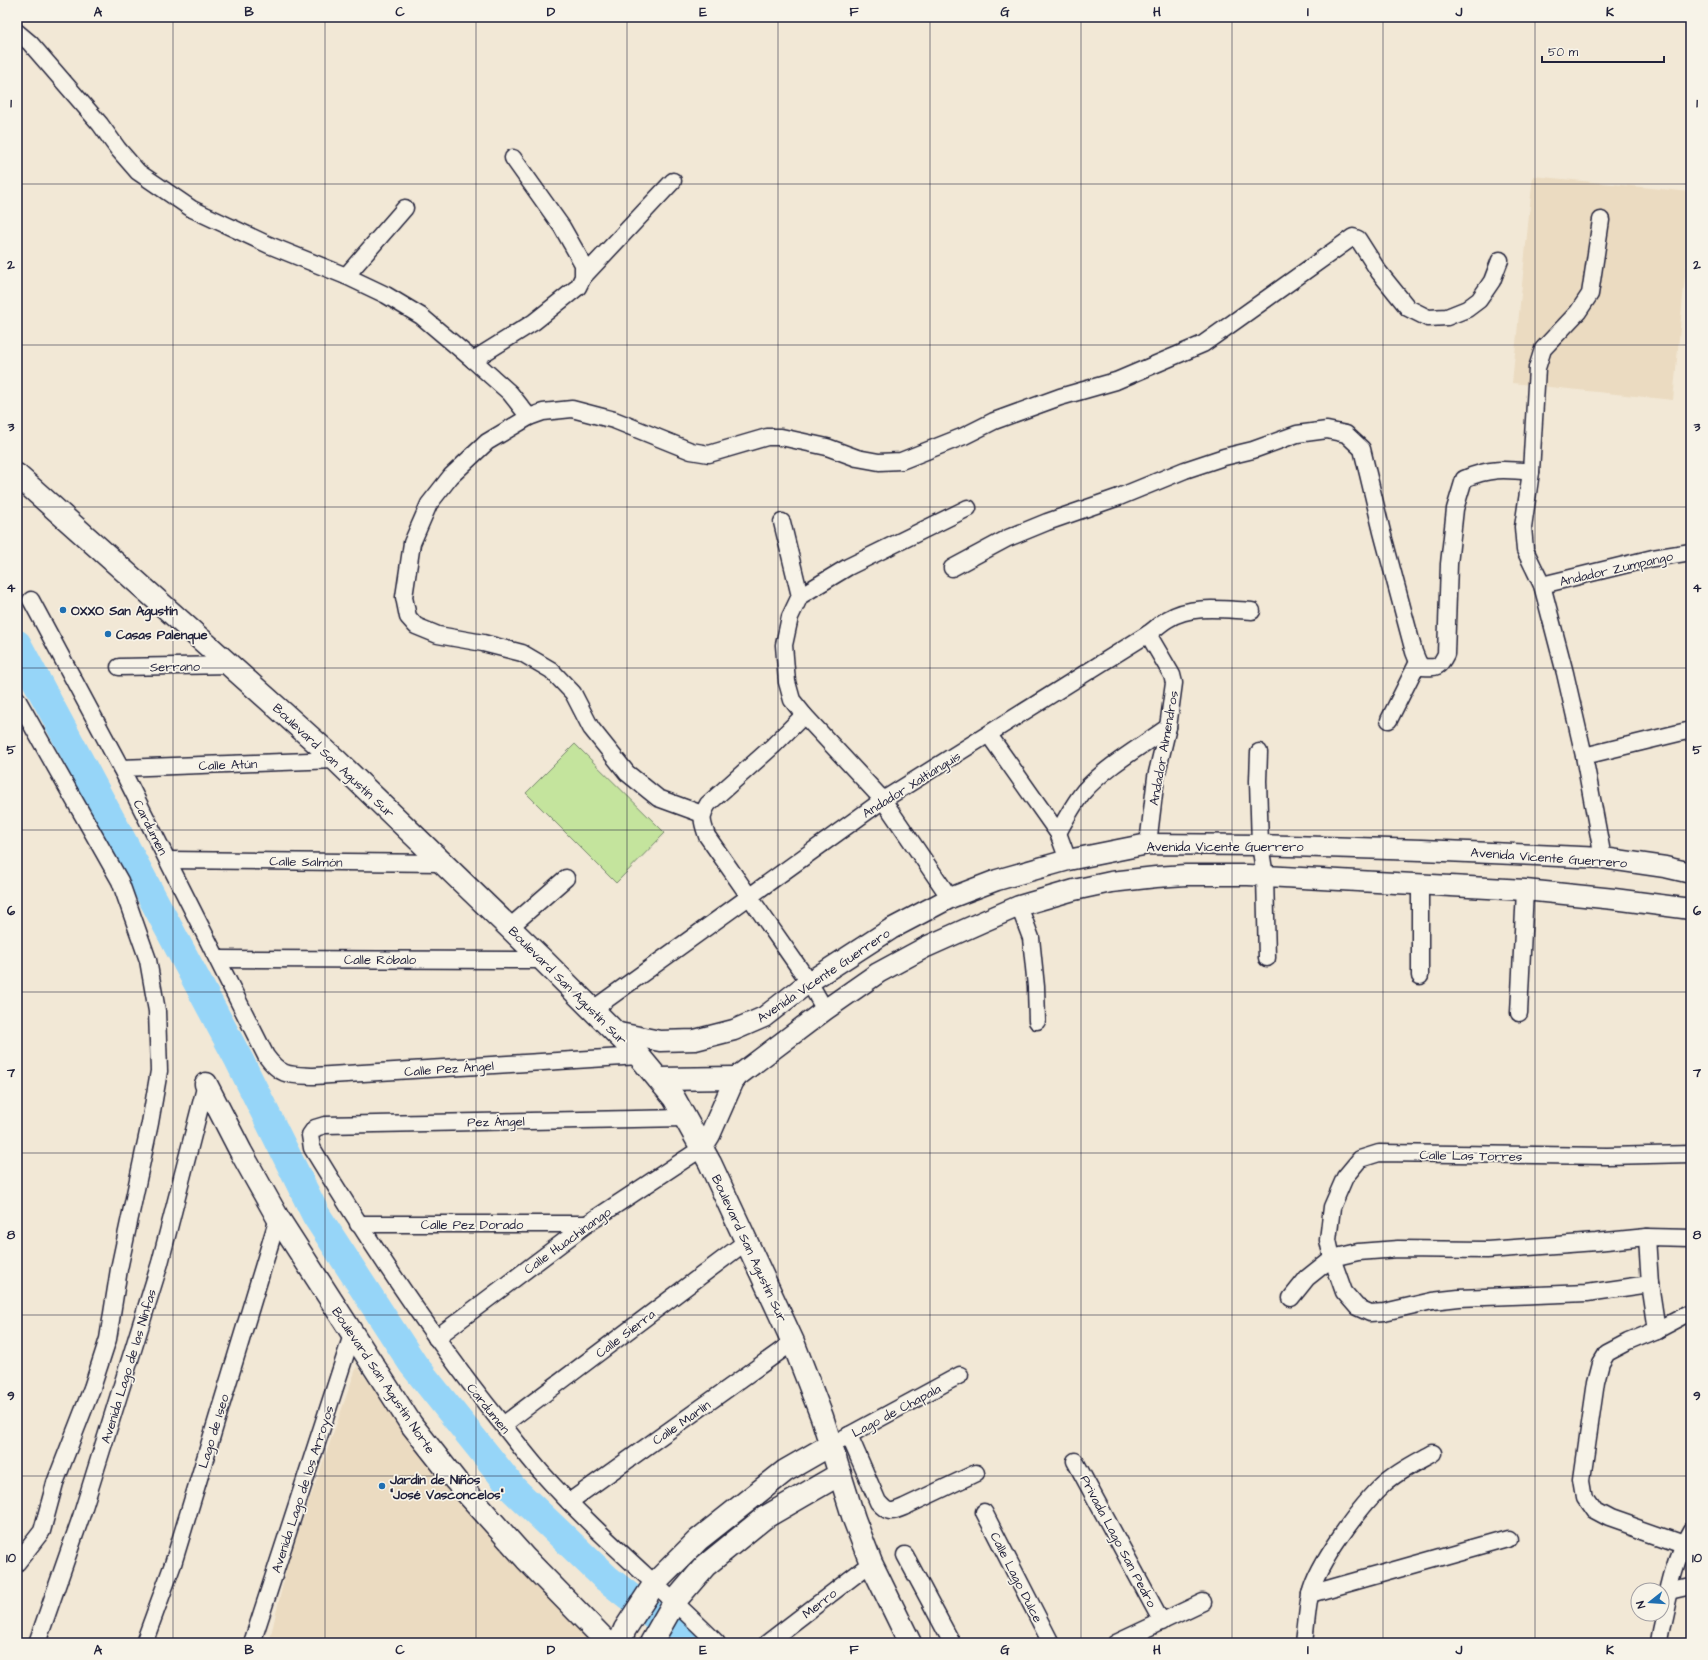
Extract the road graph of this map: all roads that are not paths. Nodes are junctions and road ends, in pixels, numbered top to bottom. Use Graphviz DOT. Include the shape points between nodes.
graph roads {
  1 [pos="17,32"];
  2 [pos="513,158"];
  3 [pos="673,181"];
  4 [pos="406,208"];
  5 [pos="1601,220"];
  6 [pos="1500,260"];
  7 [pos="346,276"];
  8 [pos="583,277"];
  9 [pos="474,360"];
  10 [pos="529,417"];
  11 [pos="1531,472"];
  12 [pos="17,475"];
  13 [pos="968,508"];
  14 [pos="782,522"];
  15 [pos="1691,552"];
  16 [pos="952,568"];
  17 [pos="1542,585"];
  18 [pos="800,596"];
  19 [pos="31,600"];
  20 [pos="1252,611"];
  21 [pos="1148,634"];
  22 [pos="1418,662"];
  23 [pos="231,665"];
  24 [pos="120,667"];
  25 [pos="17,699"];
  26 [pos="804,714"];
  27 [pos="1389,720"];
  28 [pos="1168,727"];
  29 [pos="1691,730"];
  30 [pos="989,735"];
  31 [pos="1259,752"];
  32 [pos="1584,756"];
  33 [pos="336,760"];
  34 [pos="121,768"];
  35 [pos="883,800"];
  36 [pos="702,814"];
  37 [pos="1058,832"];
  38 [pos="1148,844"];
  39 [pos="1260,845"];
  40 [pos="1603,858"];
  41 [pos="168,860"];
  42 [pos="1068,860"];
  43 [pos="444,863"];
  44 [pos="1691,873"];
  45 [pos="1264,876"];
  46 [pos="566,878"];
  47 [pos="1420,884"];
  48 [pos="1525,890"];
  49 [pos="749,895"];
  50 [pos="950,898"];
  51 [pos="1019,906"];
  52 [pos="1691,909"];
  53 [pos="510,927"];
  54 [pos="1267,958"];
  55 [pos="218,959"];
  56 [pos="543,960"];
  57 [pos="1420,976"];
  58 [pos="809,982"];
  59 [pos="592,1010"];
  60 [pos="825,1010"];
  61 [pos="1519,1013"];
  62 [pos="1037,1021"];
  63 [pos="614,1032"];
  64 [pos="266,1056"];
  65 [pos="639,1056"];
  66 [pos="735,1078"];
  67 [pos="659,1080"];
  68 [pos="206,1084"];
  69 [pos="686,1118"];
  70 [pos="310,1135"];
  71 [pos="702,1148"];
  72 [pos="1691,1154"];
  73 [pos="278,1218"];
  74 [pos="358,1224"];
  75 [pos="587,1224"];
  76 [pos="1647,1237"];
  77 [pos="1691,1238"];
  78 [pos="747,1241"];
  79 [pos="1332,1258"];
  80 [pos="1650,1284"];
  81 [pos="1291,1298"];
  82 [pos="1691,1312"];
  83 [pos="1657,1330"];
  84 [pos="352,1335"];
  85 [pos="436,1338"];
  86 [pos="793,1342"];
  87 [pos="960,1375"];
  88 [pos="503,1425"];
  89 [pos="840,1440"];
  90 [pos="1433,1453"];
  91 [pos="1075,1461"];
  92 [pos="976,1473"];
  93 [pos="840,1474"];
  94 [pos="569,1502"];
  95 [pos="984,1512"];
  96 [pos="1508,1538"];
  97 [pos="1687,1538"];
  98 [pos="905,1555"];
  99 [pos="17,1563"];
  100 [pos="871,1563"];
  101 [pos="1691,1586"];
  102 [pos="1670,1588"];
  103 [pos="652,1589"];
  104 [pos="1670,1591"];
  105 [pos="1310,1594"];
  106 [pos="1203,1602"];
  107 [pos="672,1608"];
  108 [pos="1162,1622"];
  109 [pos="1662,1622"];
  110 [pos="622,1636"];
  111 [pos="36,1643"];
  112 [pos="144,1643"];
  113 [pos="252,1643"];
  114 [pos="608,1643"];
  115 [pos="651,1643"];
  116 [pos="716,1643"];
  117 [pos="767,1643"];
  118 [pos="910,1643"];
  119 [pos="952,1643"];
  120 [pos="1051,1643"];
  121 [pos="1116,1643"];
  122 [pos="1304,1643"];
  123 [pos="1658,1643"];
  1 -- 7 [label="street" via="30,43 95,118 138,172 192,208 269,245"];
  2 -- 8 [label="street" via="583,264"];
  3 -- 8 [label="street"];
  4 -- 7 [label="street"];
  5 -- 11 [label="street" via="1590,294 1578,312 1543,350 1537,368"];
  6 -- 10 [label="street" via="1492,281 1479,300 1467,309 1447,317 1428,318 1408,308 1379,272 1358,239 1353,237 1203,344 1116,381 1060,397 901,461 879,462 857,458 827,447 781,437 767,437 709,454 691,451 614,420 572,409 543,412"];
  7 -- 9 [label="street" via="386,295 420,316"];
  8 -- 9 [label="street" via="578,287 534,322"];
  9 -- 10 [label="street" via="510,393"];
  10 -- 36 [label="street" via="487,442 451,476 429,504 412,543 404,597 408,617 416,626 438,634 522,653 552,670 573,693 591,728 627,773 658,798"];
  11 -- 17 [label="street" via="1523,535 1525,550"];
  11 -- 22 [label="street" via="1501,469 1480,472 1464,479 1455,509 1449,564 1446,654 1441,664 1434,668 1422,667"];
  12 -- 23 [label="main road, Boulevard San Agustín Sur"];
  13 -- 18 [label="street" via="848,568"];
  14 -- 18 [label="street"];
  15 -- 17 [label="street, Andador Zumpango" via="1653,558"];
  16 -- 22 [label="street" via="1008,538 1192,468 1297,434 1327,430 1346,434 1362,449"];
  17 -- 32 [label="street" via="1566,673"];
  18 -- 26 [label="street" via="790,617 784,645 787,682 792,700"];
  19 -- 34 [label="street, Cardumen"];
  20 -- 21 [label="street, Andador Xaltianguis" via="1190,611 1169,619"];
  21 -- 28 [label="street, Andador Almendros" via="1172,675 1174,684"];
  21 -- 30 [label="street, Andador Xaltianguis"];
  22 -- 27 [label="street"];
  23 -- 24 [label="street, Serrano"];
  23 -- 33 [label="main road, Boulevard San Agustín Sur"];
  25 -- 99 [label="street" via="120,881 148,960 156,1010 159,1071 119,1269 108,1339 55,1483 42,1531"];
  26 -- 35 [label="street"];
  26 -- 36 [label="street" via="773,746 708,804"];
  28 -- 37 [label="street" via="1103,773 1085,790"];
  28 -- 38 [label="street, Andador Almendros" via="1156,777"];
  29 -- 32 [label="street"];
  30 -- 35 [label="street, Andador Xaltianguis"];
  30 -- 37 [label="street"];
  31 -- 39 [label="street"];
  32 -- 40 [label="street"];
  33 -- 34 [label="street, Calle Atún"];
  33 -- 43 [label="main road, Boulevard San Agustín Sur"];
  34 -- 41 [label="street, Cardumen"];
  35 -- 49 [label="street, Andador Xaltianguis"];
  35 -- 50 [label="street"];
  36 -- 49 [label="street" via="707,836"];
  37 -- 42 [label="street"];
  38 -- 39 [label="street, Avenida Vicente Guerrero"];
  38 -- 42 [label="street, Avenida Vicente Guerrero"];
  39 -- 40 [label="street, Avenida Vicente Guerrero"];
  39 -- 45 [label="street"];
  40 -- 44 [label="street, Avenida Vicente Guerrero"];
  41 -- 43 [label="street, Calle Salmón"];
  41 -- 55 [label="street, Cardumen"];
  42 -- 50 [label="street, Avenida Vicente Guerrero" via="997,880"];
  43 -- 53 [label="main road, Boulevard San Agustín Sur"];
  45 -- 47 [label="street"];
  45 -- 51 [label="street" via="1186,875 1111,882"];
  45 -- 54 [label="street"];
  46 -- 53 [label="street"];
  47 -- 48 [label="street"];
  47 -- 57 [label="street"];
  48 -- 52 [label="street" via="1614,898"];
  48 -- 61 [label="street"];
  49 -- 58 [label="street"];
  49 -- 59 [label="street, Andador Xaltianguis"];
  50 -- 58 [label="street, Avenida Vicente Guerrero" via="891,929"];
  51 -- 60 [label="street" via="926,946 878,973"];
  51 -- 62 [label="street" via="1031,938"];
  53 -- 56 [label="main road, Boulevard San Agustín Sur"];
  55 -- 56 [label="street, Calle Róbalo"];
  55 -- 64 [label="street, Cardumen"];
  56 -- 59 [label="main road, Boulevard San Agustín Sur"];
  58 -- 60 [label="street"];
  58 -- 63 [label="street, Avenida Vicente Guerrero" via="764,1017 734,1030 695,1040 660,1041"];
  59 -- 63 [label="main road, Boulevard San Agustín Sur"];
  60 -- 66 [label="street"];
  63 -- 65 [label="main road, Boulevard San Agustín Sur"];
  64 -- 65 [label="street, Calle Pez Ángel" via="275,1068 288,1074 314,1076"];
  65 -- 67 [label="main road, Boulevard San Agustín Sur"];
  66 -- 67 [label="main road"];
  66 -- 71 [label="street"];
  67 -- 69 [label="main road, Boulevard San Agustín Sur"];
  68 -- 73 [label="main road, Boulevard San Agustín Norte"];
  68 -- 111 [label="street, Avenida Lago de las Ninfas" via="160,1263 81,1517"];
  69 -- 70 [label="street, Pez Ángel" via="325,1125 315,1128"];
  69 -- 71 [label="main road, Boulevard San Agustín Sur"];
  70 -- 74 [label="street, Cardumen" via="312,1148"];
  71 -- 75 [label="street, Calle Huachinango"];
  71 -- 78 [label="main road, Boulevard San Agustín Sur"];
  72 -- 79 [label="street, Calle Las Torres" via="1607,1156 1379,1153 1360,1159 1345,1177 1332,1208 1328,1240"];
  73 -- 84 [label="main road, Boulevard San Agustín Norte"];
  73 -- 112 [label="street, Lago de Iseo" via="173,1564"];
  74 -- 75 [label="street, Calle Pez Dorado"];
  74 -- 85 [label="street, Cardumen"];
  75 -- 85 [label="street, Calle Huachinango"];
  76 -- 77 [label="street"];
  76 -- 79 [label="street" via="1487,1250 1398,1249 1358,1252"];
  76 -- 80 [label="street"];
  78 -- 86 [label="main road, Boulevard San Agustín Sur"];
  78 -- 88 [label="street, Calle Sierra"];
  79 -- 80 [label="street, Calle Las Torres" via="1344,1292 1357,1307 1370,1313 1459,1298 1587,1293"];
  79 -- 81 [label="street" via="1307,1278"];
  80 -- 83 [label="street"];
  82 -- 83 [label="street"];
  83 -- 97 [label="street" via="1616,1347 1607,1353 1601,1363 1582,1479 1585,1497 1594,1510 1609,1518"];
  84 -- 113 [label="street, Avenida Lago de los Arroyos"];
  84 -- 114 [label="main road, Boulevard San Agustín Norte" via="411,1424 456,1481 526,1559"];
  85 -- 88 [label="street, Cardumen"];
  86 -- 89 [label="main road, Boulevard San Agustín Sur" via="822,1416"];
  86 -- 94 [label="street, Calle Marlín"];
  87 -- 89 [label="street, Lago de Chapala"];
  88 -- 94 [label="street, Cardumen"];
  89 -- 92 [label="street" via="878,1502 886,1510 893,1512"];
  89 -- 93 [label="main road, Boulevard San Agustín Sur"];
  89 -- 103 [label="main road" via="785,1471 734,1510 698,1540"];
  90 -- 105 [label="street" via="1384,1483 1339,1538 1322,1565"];
  91 -- 108 [label="street, Privada Lago San Pedro"];
  93 -- 100 [label="main road, Boulevard San Agustín Sur"];
  93 -- 107 [label="main road" via="764,1518 705,1566"];
  94 -- 103 [label="street, Cardumen"];
  95 -- 120 [label="street, Calle Lago Dulce"];
  96 -- 105 [label="street"];
  97 -- 102 [label="street"];
  98 -- 119 [label="street"];
  100 -- 117 [label="street, Merro"];
  100 -- 118 [label="main road, Boulevard San Agustín Sur"];
  101 -- 104 [label="street"];
  103 -- 107 [label="street, Cardumen"];
  103 -- 110 [label="main road"];
  105 -- 122 [label="street"];
  106 -- 108 [label="street"];
  107 -- 115 [label="main road"];
  107 -- 116 [label="street, Cardumen"];
  108 -- 121 [label="street"];
  109 -- 123 [label="street"];
}
